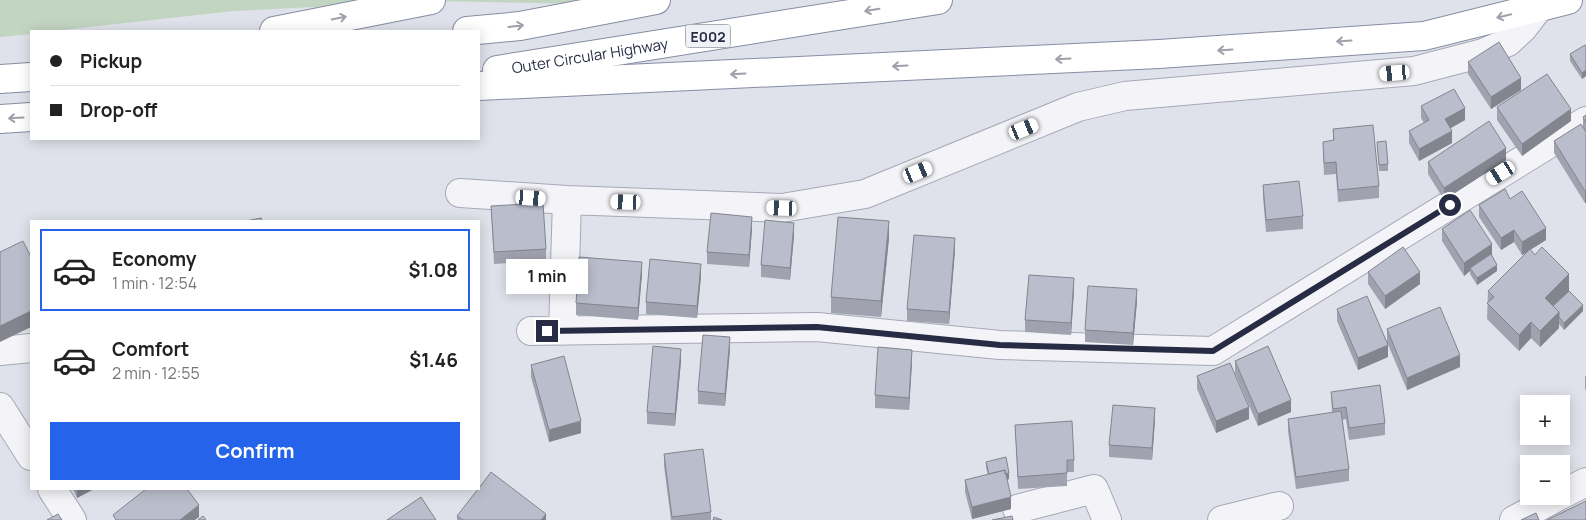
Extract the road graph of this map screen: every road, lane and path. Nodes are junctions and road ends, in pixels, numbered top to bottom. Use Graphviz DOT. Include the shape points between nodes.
graph roads {
  1 [pos="431,0"];
  2 [pos="656,0"];
  3 [pos="938,0"];
  4 [pos="1568,0"];
  5 [pos="1540,6"];
  6 [pos="279,30"];
  7 [pos="478,30"];
  8 [pos="480,73"];
  9 [pos="30,77"];
  10 [pos="0,79"];
  11 [pos="480,86"];
  12 [pos="30,118"];
  13 [pos="0,119"];
  14 [pos="1586,121"];
  15 [pos="460,193"];
  16 [pos="567,200"];
  17 [pos="531,331"];
  18 [pos="563,331"];
  19 [pos="30,348"];
  20 [pos="0,351"];
  21 [pos="0,407"];
  22 [pos="30,454"];
  23 [pos="1586,482"];
  24 [pos="53,490"];
  25 [pos="1570,491"];
  26 [pos="1543,505"];
  27 [pos="1279,506"];
  28 [pos="1017,509"];
  29 [pos="72,520"];
  30 [pos="1107,520"];
  31 [pos="1222,520"];
  32 [pos="1514,520"];
  6 -- 1 [label="highway, one-way"];
  7 -- 2 [label="highway, one-way" via="520,26"];
  3 -- 8 [label="highway, Outer Circular Highway / E002, one-way"];
  4 -- 5 [label="highway"];
  5 -- 11 [label="highway, one-way" via="1424,36 1159,54"];
  5 -- 16 [label="street" via="1524,28 1508,42 1483,53 1414,71 1125,96 1078,107 865,194 782,208"];
  9 -- 10 [label="highway"];
  12 -- 13 [label="highway, one-way"];
  14 -- 18 [label="street" via="1213,351 1000,345 817,327"];
  15 -- 16 [label="street"];
  16 -- 18 [label="street"];
  17 -- 18 [label="street"];
  19 -- 20 [label="street"];
  21 -- 22 [label="street"];
  23 -- 25 [label="street"];
  24 -- 29 [label="street"];
  26 -- 32 [label="street"];
  27 -- 31 [label="street"];
  28 -- 30 [label="street" via="1094,489"];
}
